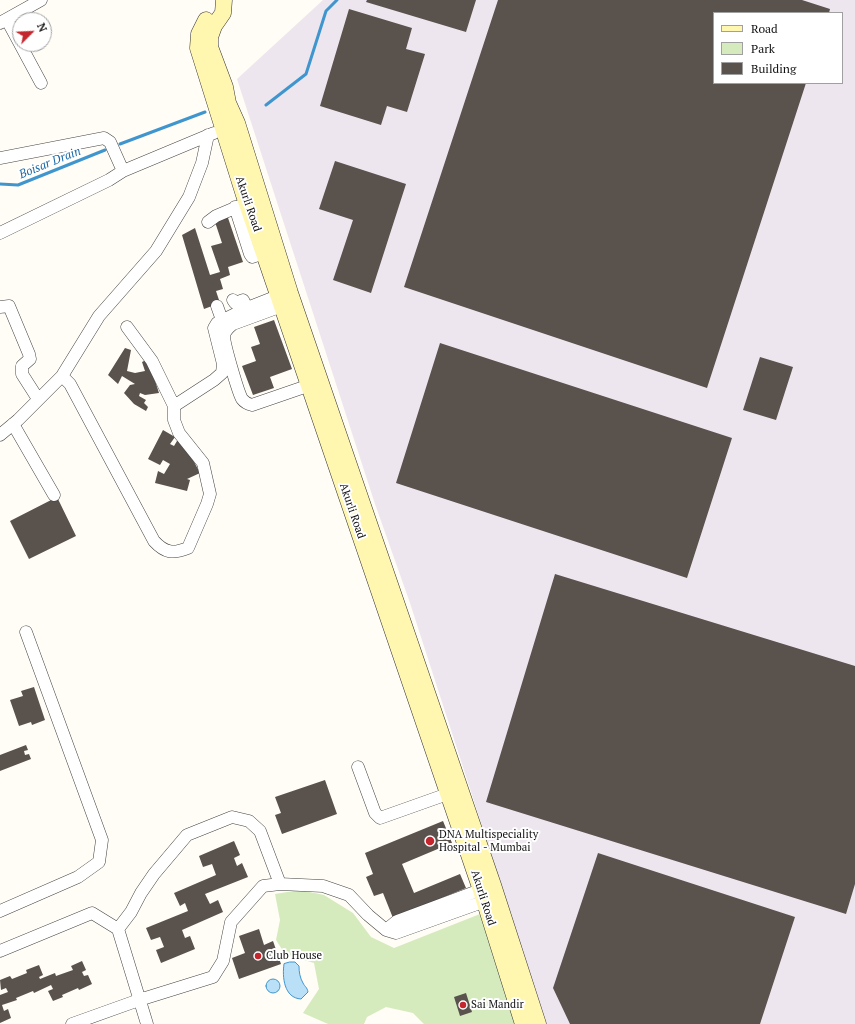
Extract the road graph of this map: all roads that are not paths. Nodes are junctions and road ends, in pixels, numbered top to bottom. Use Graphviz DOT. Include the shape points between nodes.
graph roads {
  1 [pos="41,0"];
  2 [pos="214,0"];
  3 [pos="224,0"];
  4 [pos="4,22"];
  5 [pos="12,33"];
  6 [pos="24,52"];
  7 [pos="41,83"];
  8 [pos="242,127"];
  9 [pos="218,129"];
  10 [pos="0,158"];
  11 [pos="123,171"];
  12 [pos="246,199"];
  13 [pos="208,222"];
  14 [pos="0,232"];
  15 [pos="283,298"];
  16 [pos="233,300"];
  17 [pos="217,306"];
  18 [pos="0,307"];
  19 [pos="247,308"];
  20 [pos="222,320"];
  21 [pos="127,327"];
  22 [pos="62,376"];
  23 [pos="314,384"];
  24 [pos="38,399"];
  25 [pos="174,406"];
  26 [pos="13,424"];
  27 [pos="0,435"];
  28 [pos="54,495"];
  29 [pos="26,632"];
  30 [pos="358,767"];
  31 [pos="454,792"];
  32 [pos="280,884"];
  33 [pos="488,893"];
  34 [pos="0,911"];
  35 [pos="118,930"];
  36 [pos="0,951"];
  37 [pos="521,994"];
  38 [pos="139,1000"];
  39 [pos="72,1024"];
  40 [pos="148,1024"];
  41 [pos="523,1024"];
  42 [pos="538,1024"];
  1 -- 4 [label="street"];
  2 -- 9 [label="street, Akurli Road" via="214,10 199,34 198,48"];
  3 -- 8 [label="street, Akurli Road" via="223,13 210,37 210,47 225,87 228,103"];
  4 -- 5 [label="street"];
  6 -- 7 [label="street"];
  8 -- 9 [label="street"];
  8 -- 12 [label="street, Akurli Road"];
  9 -- 11 [label="street"];
  9 -- 12 [label="street, Akurli Road"];
  9 -- 22 [label="street" via="188,197 156,251 99,316"];
  10 -- 11 [label="street" via="104,138 110,142"];
  11 -- 14 [label="street"];
  12 -- 13 [label="street"];
  12 -- 15 [label="street, Akurli Road"];
  12 -- 15 [label="street, Akurli Road" via="264,253"];
  15 -- 19 [label="street"];
  15 -- 23 [label="street, Akurli Road"];
  15 -- 23 [label="street" via="226,330 224,336 235,379 242,398 252,405"];
  16 -- 19 [label="street" via="235,303 244,300"];
  17 -- 20 [label="street"];
  18 -- 24 [label="street" via="9,306 29,354 30,359 22,366 22,374"];
  19 -- 20 [label="street"];
  20 -- 25 [label="street" via="214,328 222,372"];
  21 -- 25 [label="street" via="152,361"];
  22 -- 24 [label="street"];
  22 -- 25 [label="street" via="70,384 154,541 160,548 169,552 188,548 210,494 203,463 179,433 174,420"];
  23 -- 31 [label="street, Akurli Road"];
  24 -- 26 [label="street"];
  26 -- 27 [label="street"];
  26 -- 28 [label="street"];
  29 -- 34 [label="street" via="102,840 99,862 78,877"];
  30 -- 31 [label="street" via="375,813 380,818"];
  31 -- 33 [label="street, Akurli Road"];
  32 -- 33 [label="street" via="323,886 349,896 386,930 396,933"];
  32 -- 35 [label="street" via="260,831 249,821 232,817 187,835 154,874"];
  32 -- 38 [label="street" via="263,886 231,922 223,961 213,977"];
  33 -- 37 [label="street, Akurli Road"];
  35 -- 36 [label="street" via="92,913"];
  35 -- 38 [label="street"];
  37 -- 41 [label="street, Akurli Road"];
  37 -- 42 [label="street"];
  38 -- 39 [label="street"];
  38 -- 40 [label="street"];
}
